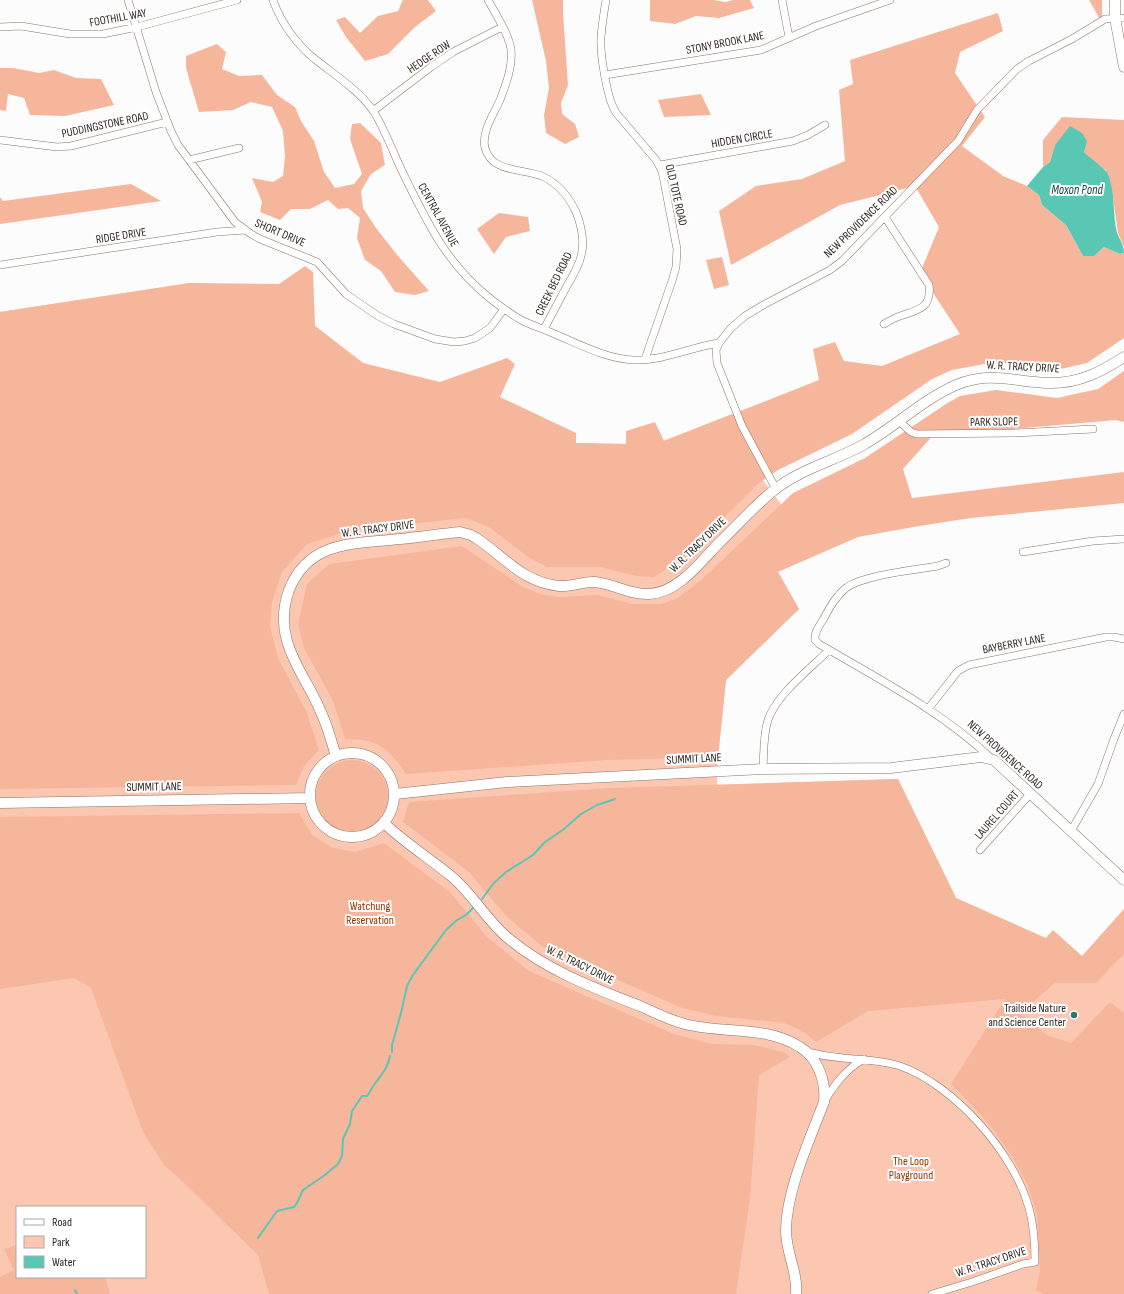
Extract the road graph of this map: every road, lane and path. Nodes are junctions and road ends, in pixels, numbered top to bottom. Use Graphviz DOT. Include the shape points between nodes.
graph roads {
  1 [pos="128,0"];
  2 [pos="237,0"];
  3 [pos="273,0"];
  4 [pos="488,0"];
  5 [pos="606,0"];
  6 [pos="782,0"];
  7 [pos="890,0"];
  8 [pos="1115,0"];
  9 [pos="1120,18"];
  10 [pos="0,27"];
  11 [pos="136,27"];
  12 [pos="502,27"];
  13 [pos="788,37"];
  14 [pos="1124,67"];
  15 [pos="605,75"];
  16 [pos="373,111"];
  17 [pos="167,122"];
  18 [pos="825,125"];
  19 [pos="0,140"];
  20 [pos="239,148"];
  21 [pos="189,160"];
  22 [pos="660,165"];
  23 [pos="885,217"];
  24 [pos="245,230"];
  25 [pos="0,265"];
  26 [pos="504,309"];
  27 [pos="884,324"];
  28 [pos="544,329"];
  29 [pos="719,343"];
  30 [pos="1124,358"];
  31 [pos="645,359"];
  32 [pos="899,422"];
  33 [pos="1093,429"];
  34 [pos="776,489"];
  35 [pos="1124,539"];
  36 [pos="1023,552"];
  37 [pos="946,563"];
  38 [pos="1124,639"];
  39 [pos="829,650"];
  40 [pos="928,709"];
  41 [pos="1124,714"];
  42 [pos="336,756"];
  43 [pos="994,760"];
  44 [pos="763,769"];
  45 [pos="395,794"];
  46 [pos="1030,794"];
  47 [pos="309,798"];
  48 [pos="0,802"];
  49 [pos="384,823"];
  50 [pos="1070,831"];
  51 [pos="980,850"];
  52 [pos="1124,880"];
  53 [pos="807,1052"];
  54 [pos="864,1059"];
  55 [pos="824,1102"];
  56 [pos="796,1294"];
  57 [pos="932,1294"];
  1 -- 11 [label="street, SHORT DRIVE"];
  2 -- 11 [label="street, FOOTHILL WAY"];
  3 -- 16 [label="street, CENTRAL AVENUE" via="296,40 316,60 356,92"];
  4 -- 12 [label="street, CREEK BED ROAD"];
  5 -- 15 [label="street, OLD TOTE ROAD" via="601,44"];
  6 -- 13 [label="street"];
  7 -- 13 [label="street, STONY BROOK LANE"];
  8 -- 9 [label="street"];
  9 -- 14 [label="street"];
  9 -- 23 [label="street, NEW PROVIDENCE ROAD" via="1105,19 1017,69 977,110 958,141"];
  10 -- 11 [label="street, FOOTHILL WAY" via="21,26 86,35"];
  11 -- 17 [label="street, SHORT DRIVE"];
  12 -- 16 [label="street, HEDGE ROW" via="453,52"];
  12 -- 28 [label="street, CREEK BED ROAD" via="511,50 510,70 485,135 484,146 492,161 540,176 555,184 571,202 582,230 583,243 579,262"];
  13 -- 15 [label="street, STONY BROOK LANE" via="761,50"];
  15 -- 22 [label="street, OLD TOTE ROAD" via="614,110"];
  16 -- 26 [label="street, CENTRAL AVENUE" via="433,234 463,274"];
  17 -- 19 [label="street, PUDDINGSTONE ROAD" via="71,146 57,147"];
  17 -- 21 [label="street, SHORT DRIVE" via="178,145"];
  18 -- 22 [label="street, HIDDEN CIRCLE" via="793,141"];
  20 -- 21 [label="street"];
  21 -- 24 [label="street, SHORT DRIVE" via="229,216"];
  22 -- 31 [label="street, OLD TOTE ROAD" via="677,249 676,266"];
  23 -- 27 [label="street" via="929,285 929,290 926,302 920,309"];
  23 -- 29 [label="street, NEW PROVIDENCE ROAD" via="836,266 754,310 738,322"];
  24 -- 25 [label="street, RIDGE DRIVE"];
  24 -- 26 [label="street, SHORT DRIVE" via="260,239 317,262 346,294 359,304 394,324 435,339 454,342 476,338 494,324"];
  26 -- 28 [label="street, CENTRAL AVENUE"];
  28 -- 31 [label="street, CENTRAL AVENUE" via="593,350 634,360"];
  29 -- 31 [label="street, CENTRAL AVENUE"];
  29 -- 34 [label="street" via="716,363 747,436"];
  30 -- 32 [label="street, W. R. TRACY DRIVE" via="1096,374 1068,382 1051,383 990,377 964,382 932,398"];
  32 -- 33 [label="street, PARK SLOPE" via="917,434"];
  32 -- 34 [label="street, W. R. TRACY DRIVE" via="862,446"];
  34 -- 42 [label="street, W. R. TRACY DRIVE" via="685,577 664,591 651,594 636,593 594,582 566,587 541,583 522,573 476,538 460,532 341,546 315,556 293,580 286,598 283,617 290,652 320,709"];
  35 -- 36 [label="street" via="1093,540"];
  37 -- 39 [label="street, NEW PROVIDENCE ROAD" via="864,580 841,592 815,634 815,640"];
  38 -- 40 [label="street, BAYBERRY LANE" via="1106,637 969,665 958,671"];
  39 -- 40 [label="street, NEW PROVIDENCE ROAD"];
  39 -- 44 [label="street" via="773,708 766,726"];
  40 -- 43 [label="street, NEW PROVIDENCE ROAD" via="963,733"];
  41 -- 50 [label="street" via="1098,784"];
  42 -- 45 [label="street" via="356,753 375,760 385,769 392,781"];
  42 -- 47 [label="street" via="324,762 316,772 310,785"];
  43 -- 44 [label="street, SUMMIT LANE" via="981,757 891,768"];
  43 -- 46 [label="street, NEW PROVIDENCE ROAD"];
  44 -- 45 [label="street, SUMMIT LANE" via="507,782"];
  45 -- 49 [label="street" via="392,810"];
  46 -- 50 [label="street, NEW PROVIDENCE ROAD"];
  46 -- 51 [label="street, LAUREL COURT"];
  47 -- 48 [label="street, SUMMIT LANE"];
  47 -- 49 [label="street" via="312,812 320,824 345,838 360,838"];
  49 -- 53 [label="street, W. R. TRACY DRIVE" via="459,884 508,938 559,971 684,1024 717,1030 764,1033 790,1041"];
  50 -- 52 [label="street, NEW PROVIDENCE ROAD"];
  53 -- 54 [label="street, W. R. TRACY DRIVE"];
  53 -- 55 [label="street, W. R. TRACY DRIVE" via="821,1075"];
  54 -- 55 [label="street, W. R. TRACY DRIVE" via="845,1072"];
  54 -- 57 [label="street, W. R. TRACY DRIVE" via="911,1071 958,1102 1000,1150 1017,1178 1029,1207 1035,1262"];
  55 -- 56 [label="street, W. R. TRACY DRIVE" via="803,1156 788,1210 786,1240 797,1284"];
}
